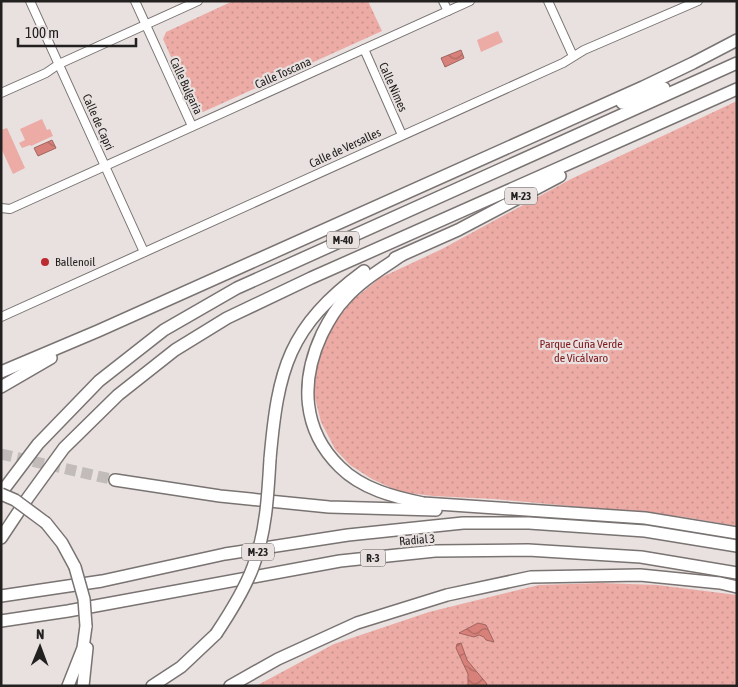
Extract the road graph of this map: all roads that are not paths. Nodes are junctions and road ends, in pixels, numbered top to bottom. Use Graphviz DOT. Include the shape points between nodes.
graph roads {
  1 [pos="30,1"];
  2 [pos="135,1"];
  3 [pos="198,1"];
  4 [pos="443,1"];
  5 [pos="470,1"];
  6 [pos="548,1"];
  7 [pos="698,1"];
  8 [pos="448,12"];
  9 [pos="146,25"];
  10 [pos="737,40"];
  11 [pos="364,49"];
  12 [pos="573,56"];
  13 [pos="737,62"];
  14 [pos="59,64"];
  15 [pos="737,89"];
  16 [pos="1,93"];
  17 [pos="192,126"];
  18 [pos="543,131"];
  19 [pos="638,133"];
  20 [pos="402,135"];
  21 [pos="105,166"];
  22 [pos="1,208"];
  23 [pos="144,252"];
  24 [pos="402,255"];
  25 [pos="1,317"];
  26 [pos="98,331"];
  27 [pos="1,372"];
  28 [pos="1,387"];
  29 [pos="114,480"];
  30 [pos="1,493"];
  31 [pos="530,509"];
  32 [pos="737,533"];
  33 [pos="1,538"];
  34 [pos="737,546"];
  35 [pos="737,573"];
  36 [pos="737,587"];
  37 [pos="1,596"];
  38 [pos="7,620"];
  39 [pos="86,626"];
  40 [pos="68,686"];
  41 [pos="84,686"];
  42 [pos="152,686"];
  43 [pos="230,686"];
  1 -- 14 [label="street, Calle de Capri"];
  2 -- 9 [label="street, Calle Bulgaria"];
  3 -- 9 [label="street"];
  4 -- 8 [label="street"];
  5 -- 8 [label="street, Calle Toscana"];
  6 -- 12 [label="street"];
  7 -- 12 [label="street, Calle de Versalles"];
  8 -- 11 [label="street, Calle Toscana"];
  9 -- 14 [label="street"];
  9 -- 17 [label="street, Calle Bulgaria"];
  10 -- 18 [label="highway" via="693,64"];
  11 -- 17 [label="street, Calle Toscana"];
  11 -- 20 [label="street, Calle Nimes"];
  12 -- 20 [label="street, Calle de Versalles"];
  13 -- 18 [label="highway"];
  13 -- 30 [label="highway, M-40" via="237,288 164,330 99,381 38,444"];
  14 -- 16 [label="street"];
  14 -- 21 [label="street, Calle de Capri"];
  15 -- 19 [label="highway, M-40"];
  17 -- 21 [label="street, Calle Toscana"];
  18 -- 26 [label="highway"];
  19 -- 24 [label="highway, M-23" via="458,230"];
  19 -- 33 [label="highway, M-40" via="311,278 227,318 175,350 118,395 64,448"];
  20 -- 23 [label="street, Calle de Versalles"];
  21 -- 22 [label="street, Calle Toscana" via="10,209"];
  21 -- 23 [label="street, Calle de Capri"];
  23 -- 25 [label="street, Calle de Versalles"];
  24 -- 31 [label="highway" via="366,279 344,300 319,341 306,388 308,412 318,438 341,468 362,483 391,496 423,503"];
  24 -- 42 [label="highway, M-23, bridge" via="364,271 333,296 309,322 290,351 278,391 265,521 254,566 216,634 181,667"];
  26 -- 27 [label="highway"];
  26 -- 28 [label="highway"];
  29 -- 31 [label="highway" via="220,496 329,507"];
  30 -- 39 [label="highway, bridge" via="46,523 62,543 84,599"];
  31 -- 32 [label="highway" via="645,518"];
  34 -- 37 [label="highway, Radial 3 / R-3" via="644,531 463,523 348,534 225,554 102,581"];
  35 -- 38 [label="highway, Radial 3 / R-3" via="641,557 528,550 435,551 340,561"];
  36 -- 43 [label="highway" via="640,575 531,577 447,595 357,623 278,659"];
  39 -- 40 [label="highway"];
  39 -- 41 [label="highway"];
}
